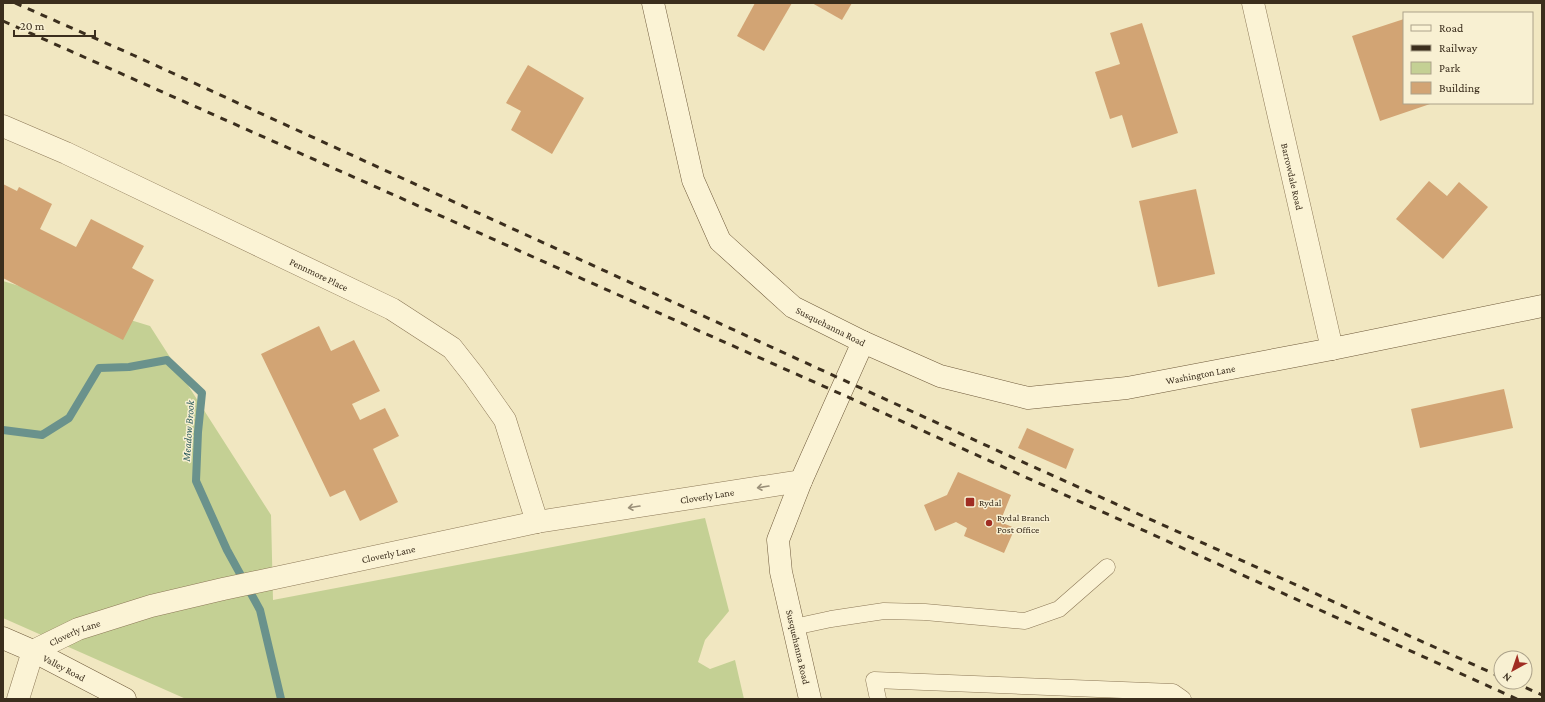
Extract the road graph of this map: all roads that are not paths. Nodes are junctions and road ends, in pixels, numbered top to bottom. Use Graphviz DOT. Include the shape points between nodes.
graph roads {
  1 [pos="653,3"];
  2 [pos="1253,3"];
  3 [pos="3,126"];
  4 [pos="1542,306"];
  5 [pos="863,342"];
  6 [pos="1332,349"];
  7 [pos="801,481"];
  8 [pos="537,522"];
  9 [pos="1107,567"];
  10 [pos="794,627"];
  11 [pos="3,638"];
  12 [pos="33,651"];
  13 [pos="18,699"];
  14 [pos="125,699"];
  15 [pos="810,699"];
  16 [pos="878,699"];
  17 [pos="1183,699"];
  1 -- 5 [label="street, Susquehanna Road" via="693,180 720,241 793,307"];
  2 -- 6 [label="street, Barrowdale Road"];
  3 -- 8 [label="street, Pennmore Place" via="66,153 392,309 452,348 505,420"];
  4 -- 6 [label="street, Washington Lane"];
  5 -- 6 [label="street, Washington Lane" via="940,376 1028,398 1127,388"];
  5 -- 7 [label="street, Susquehanna Road"];
  7 -- 8 [label="street, Cloverly Lane, one-way"];
  7 -- 10 [label="street, Susquehanna Road" via="778,540 781,572"];
  8 -- 12 [label="street, Cloverly Lane" via="223,588 150,606 78,629"];
  9 -- 10 [label="lane" via="1059,609 1025,621 884,611"];
  10 -- 15 [label="street, Susquehanna Road"];
  11 -- 12 [label="street, Valley Road"];
  12 -- 13 [label="street"];
  12 -- 14 [label="street, Valley Road"];
  16 -- 17 [label="lane" via="874,680 1173,692"];
}
